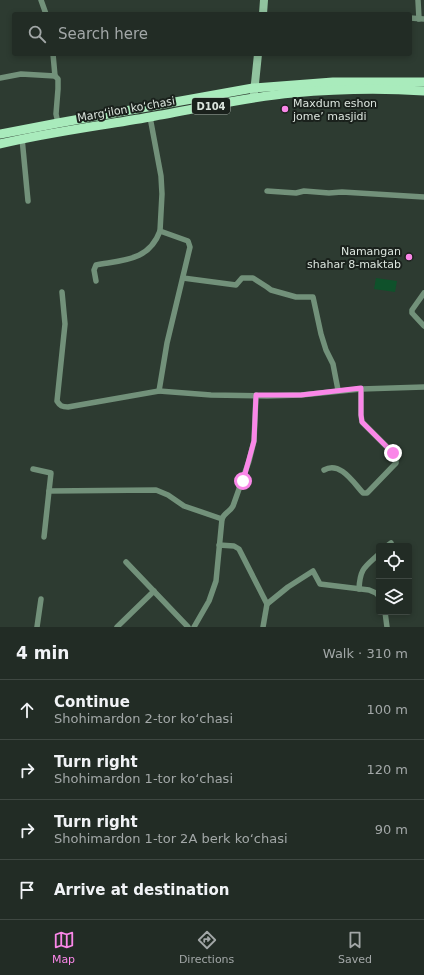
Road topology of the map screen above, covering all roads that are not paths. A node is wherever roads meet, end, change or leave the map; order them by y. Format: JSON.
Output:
{"nodes":[{"id":1,"x":41,"y":0,"type":"edge"},
{"id":2,"x":264,"y":0,"type":"edge"},
{"id":3,"x":418,"y":0,"type":"edge"},
{"id":4,"x":45,"y":12,"type":"edge"},
{"id":5,"x":263,"y":12,"type":"edge"},
{"id":6,"x":421,"y":19,"type":"edge"},
{"id":7,"x":53,"y":56,"type":"edge"},
{"id":8,"x":258,"y":56,"type":"edge"},
{"id":9,"x":55,"y":76,"type":"junction"},
{"id":10,"x":0,"y":78,"type":"edge"},
{"id":11,"x":424,"y":82,"type":"edge"},
{"id":12,"x":253,"y":88,"type":"junction"},
{"id":13,"x":424,"y":91,"type":"edge"},
{"id":14,"x":254,"y":98,"type":"junction"},
{"id":15,"x":150,"y":117,"type":"junction"},
{"id":16,"x":58,"y":123,"type":"junction"},
{"id":17,"x":0,"y":134,"type":"edge"},
{"id":18,"x":22,"y":138,"type":"junction"},
{"id":19,"x":0,"y":144,"type":"edge"},
{"id":20,"x":267,"y":192,"type":"dead end"},
{"id":21,"x":424,"y":197,"type":"edge"},
{"id":22,"x":28,"y":202,"type":"dead end"},
{"id":23,"x":160,"y":231,"type":"junction"},
{"id":24,"x":183,"y":278,"type":"junction"},
{"id":25,"x":96,"y":281,"type":"dead end"},
{"id":26,"x":62,"y":292,"type":"dead end"},
{"id":27,"x":424,"y":293,"type":"edge"},
{"id":28,"x":424,"y":326,"type":"edge"},
{"id":29,"x":424,"y":387,"type":"edge"},
{"id":30,"x":361,"y":388,"type":"junction"},
{"id":31,"x":338,"y":390,"type":"junction"},
{"id":32,"x":160,"y":391,"type":"junction"},
{"id":33,"x":256,"y":395,"type":"junction"},
{"id":34,"x":33,"y":469,"type":"dead end"},
{"id":35,"x":324,"y":470,"type":"dead end"},
{"id":36,"x":49,"y":491,"type":"junction"},
{"id":37,"x":222,"y":519,"type":"junction"},
{"id":38,"x":44,"y":537,"type":"dead end"},
{"id":39,"x":219,"y":545,"type":"junction"},
{"id":40,"x":376,"y":557,"type":"edge"},
{"id":41,"x":126,"y":562,"type":"dead end"},
{"id":42,"x":359,"y":589,"type":"junction"},
{"id":43,"x":154,"y":591,"type":"junction"},
{"id":44,"x":376,"y":594,"type":"edge"},
{"id":45,"x":41,"y":599,"type":"dead end"},
{"id":46,"x":267,"y":604,"type":"junction"},
{"id":47,"x":385,"y":615,"type":"edge"},
{"id":48,"x":37,"y":627,"type":"edge"},
{"id":49,"x":117,"y":627,"type":"edge"},
{"id":50,"x":188,"y":627,"type":"edge"},
{"id":51,"x":194,"y":627,"type":"edge"},
{"id":52,"x":263,"y":627,"type":"edge"},
{"id":53,"x":387,"y":627,"type":"edge"}],
"edges":[{"from":1,"to":4,"type":"street"},
{"from":2,"to":5,"type":"street"},
{"from":3,"to":6,"type":"street"},
{"from":7,"to":9,"type":"street"},
{"from":8,"to":12,"type":"street"},
{"from":9,"to":10,"type":"street"},
{"from":9,"to":16,"type":"street"},
{"from":11,"to":12,"type":"main road","name":"Margʻilon koʻchasi","number":"D104"},
{"from":12,"to":14,"type":"street"},
{"from":12,"to":16,"type":"main road","name":"Margʻilon koʻchasi","number":"D104"},
{"from":13,"to":14,"type":"main road","name":"Margʻilon koʻchasi","number":"D104"},
{"from":14,"to":15,"type":"main road","name":"Margʻilon koʻchasi","number":"D104"},
{"from":15,"to":18,"type":"main road","name":"Margʻilon koʻchasi","number":"D104"},
{"from":15,"to":23,"type":"street"},
{"from":16,"to":17,"type":"main road","name":"Margʻilon koʻchasi","number":"D104"},
{"from":18,"to":19,"type":"main road","name":"Margʻilon koʻchasi","number":"D104"},
{"from":18,"to":22,"type":"street"},
{"from":20,"to":21,"type":"street"},
{"from":23,"to":24,"type":"street"},
{"from":23,"to":25,"type":"street"},
{"from":24,"to":31,"type":"street"},
{"from":24,"to":32,"type":"street"},
{"from":26,"to":32,"type":"street"},
{"from":27,"to":28,"type":"street"},
{"from":29,"to":30,"type":"street"},
{"from":30,"to":31,"type":"street"},
{"from":30,"to":35,"type":"street"},
{"from":31,"to":33,"type":"street"},
{"from":32,"to":33,"type":"street"},
{"from":33,"to":37,"type":"street"},
{"from":34,"to":36,"type":"street"},
{"from":36,"to":37,"type":"street"},
{"from":36,"to":38,"type":"street"},
{"from":37,"to":39,"type":"street"},
{"from":39,"to":46,"type":"street"},
{"from":39,"to":51,"type":"street"},
{"from":40,"to":42,"type":"street"},
{"from":41,"to":43,"type":"street"},
{"from":42,"to":44,"type":"street"},
{"from":42,"to":46,"type":"street"},
{"from":43,"to":49,"type":"street"},
{"from":43,"to":50,"type":"street"},
{"from":45,"to":48,"type":"street"},
{"from":46,"to":52,"type":"street"},
{"from":47,"to":53,"type":"street"}]}
